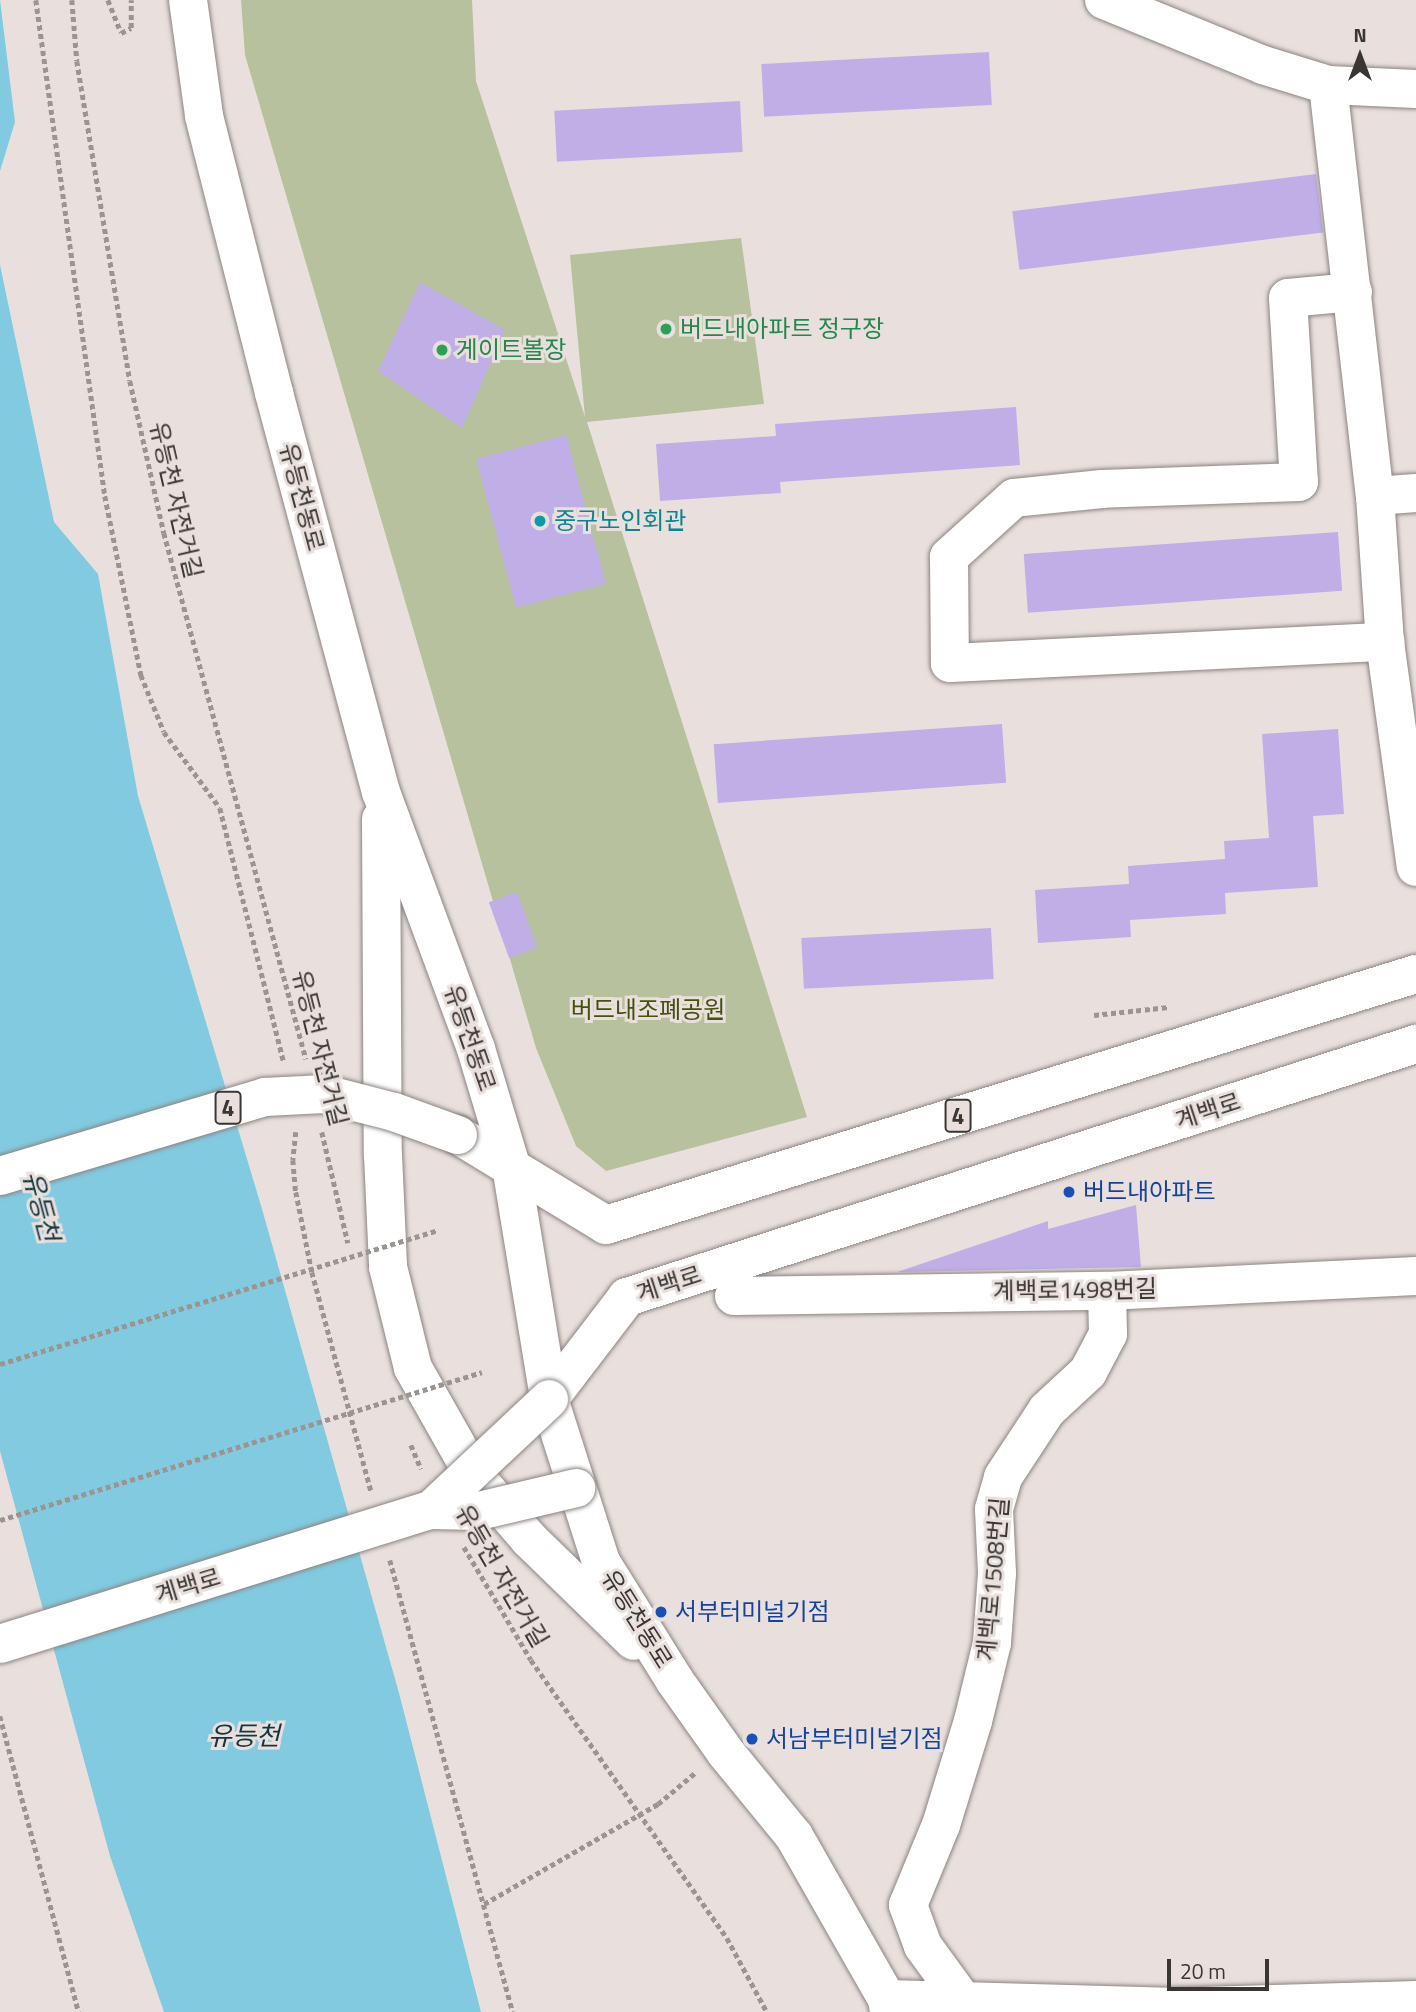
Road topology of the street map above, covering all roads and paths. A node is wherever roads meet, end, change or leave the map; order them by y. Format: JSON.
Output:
{"nodes":[{"id":1,"x":36,"y":0,"type":"edge"},
{"id":2,"x":72,"y":0,"type":"edge"},
{"id":3,"x":108,"y":0,"type":"edge"},
{"id":4,"x":131,"y":0,"type":"edge"},
{"id":5,"x":188,"y":0,"type":"edge"},
{"id":6,"x":1104,"y":0,"type":"edge"},
{"id":7,"x":1328,"y":85,"type":"junction"},
{"id":8,"x":1416,"y":89,"type":"edge"},
{"id":9,"x":1353,"y":292,"type":"junction"},
{"id":10,"x":1416,"y":493,"type":"edge"},
{"id":11,"x":1375,"y":496,"type":"junction"},
{"id":12,"x":1385,"y":642,"type":"junction"},
{"id":13,"x":381,"y":792,"type":"junction"},
{"id":14,"x":1416,"y":867,"type":"edge"},
{"id":15,"x":1416,"y":974,"type":"edge"},
{"id":16,"x":1169,"y":1007,"type":"dead end"},
{"id":17,"x":1094,"y":1015,"type":"dead end"},
{"id":18,"x":1416,"y":1044,"type":"edge"},
{"id":19,"x":307,"y":1063,"type":"dead end"},
{"id":20,"x":285,"y":1065,"type":"dead end"},
{"id":21,"x":297,"y":1127,"type":"dead end"},
{"id":22,"x":321,"y":1127,"type":"dead end"},
{"id":23,"x":511,"y":1166,"type":"junction"},
{"id":24,"x":0,"y":1176,"type":"edge"},
{"id":25,"x":438,"y":1230,"type":"dead end"},
{"id":26,"x":355,"y":1269,"type":"dead end"},
{"id":27,"x":1416,"y":1276,"type":"edge"},
{"id":28,"x":1107,"y":1291,"type":"junction"},
{"id":29,"x":734,"y":1296,"type":"dead end"},
{"id":30,"x":0,"y":1364,"type":"edge"},
{"id":31,"x":482,"y":1372,"type":"dead end"},
{"id":32,"x":389,"y":1386,"type":"dead end"},
{"id":33,"x":549,"y":1399,"type":"junction"},
{"id":34,"x":398,"y":1410,"type":"dead end"},
{"id":35,"x":408,"y":1434,"type":"dead end"},
{"id":36,"x":422,"y":1471,"type":"dead end"},
{"id":37,"x":576,"y":1488,"type":"junction"},
{"id":38,"x":374,"y":1500,"type":"dead end"},
{"id":39,"x":431,"y":1510,"type":"junction"},
{"id":40,"x":0,"y":1520,"type":"edge"},
{"id":41,"x":461,"y":1542,"type":"dead end"},
{"id":42,"x":388,"y":1554,"type":"dead end"},
{"id":43,"x":0,"y":1644,"type":"edge"},
{"id":44,"x":675,"y":1681,"type":"junction"},
{"id":45,"x":0,"y":1716,"type":"edge"},
{"id":46,"x":698,"y":1770,"type":"dead end"},
{"id":47,"x":639,"y":1814,"type":"junction"},
{"id":48,"x":484,"y":1904,"type":"junction"},
{"id":49,"x":1416,"y":2000,"type":"edge"},
{"id":50,"x":888,"y":2005,"type":"edge"},
{"id":51,"x":967,"y":2006,"type":"edge"},
{"id":52,"x":79,"y":2012,"type":"edge"},
{"id":53,"x":513,"y":2012,"type":"edge"},
{"id":54,"x":767,"y":2012,"type":"edge"}],
"edges":[{"from":1,"to":20,"type":"path"},
{"from":2,"to":19,"type":"path","name":"유등천 자전거길"},
{"from":3,"to":4,"type":"path"},
{"from":5,"to":13,"type":"main road","name":"유등천동로"},
{"from":6,"to":7,"type":"main road"},
{"from":7,"to":8,"type":"main road"},
{"from":7,"to":9,"type":"main road"},
{"from":9,"to":11,"type":"main road"},
{"from":9,"to":12,"type":"main road"},
{"from":10,"to":11,"type":"main road"},
{"from":11,"to":12,"type":"main road"},
{"from":12,"to":14,"type":"main road"},
{"from":13,"to":23,"type":"main road","name":"유등천동로"},
{"from":13,"to":44,"type":"main road"},
{"from":15,"to":23,"type":"main road","number":"4"},
{"from":16,"to":17,"type":"path"},
{"from":18,"to":33,"type":"main road","name":"계백로"},
{"from":21,"to":38,"type":"path"},
{"from":22,"to":26,"type":"path","name":"유등천 자전거길"},
{"from":23,"to":24,"type":"main road","number":"4","bridge":true},
{"from":23,"to":33,"type":"main road","name":"유등천동로"},
{"from":25,"to":30,"type":"path","bridge":true},
{"from":27,"to":28,"type":"main road","name":"계백로1498번길"},
{"from":28,"to":29,"type":"main road","name":"계백로1498번길"},
{"from":28,"to":51,"type":"main road","name":"계백로1508번길"},
{"from":31,"to":40,"type":"path","bridge":true},
{"from":32,"to":34,"type":"path"},
{"from":33,"to":37,"type":"main road","name":"유등천동로"},
{"from":33,"to":39,"type":"main road","name":"계백로","bridge":true},
{"from":35,"to":36,"type":"path"},
{"from":37,"to":39,"type":"main road","bridge":true},
{"from":37,"to":44,"type":"main road","name":"유등천동로"},
{"from":39,"to":43,"type":"main road","name":"계백로","bridge":true},
{"from":41,"to":47,"type":"path","name":"유등천 자전거길"},
{"from":42,"to":48,"type":"path"},
{"from":44,"to":50,"type":"main road","name":"유등천동로"},
{"from":45,"to":52,"type":"path"},
{"from":46,"to":47,"type":"path"},
{"from":47,"to":48,"type":"path"},
{"from":47,"to":54,"type":"path","name":"유등천 자전거길"},
{"from":48,"to":53,"type":"path"},
{"from":49,"to":51,"type":"main road"},
{"from":50,"to":51,"type":"main road"}]}
